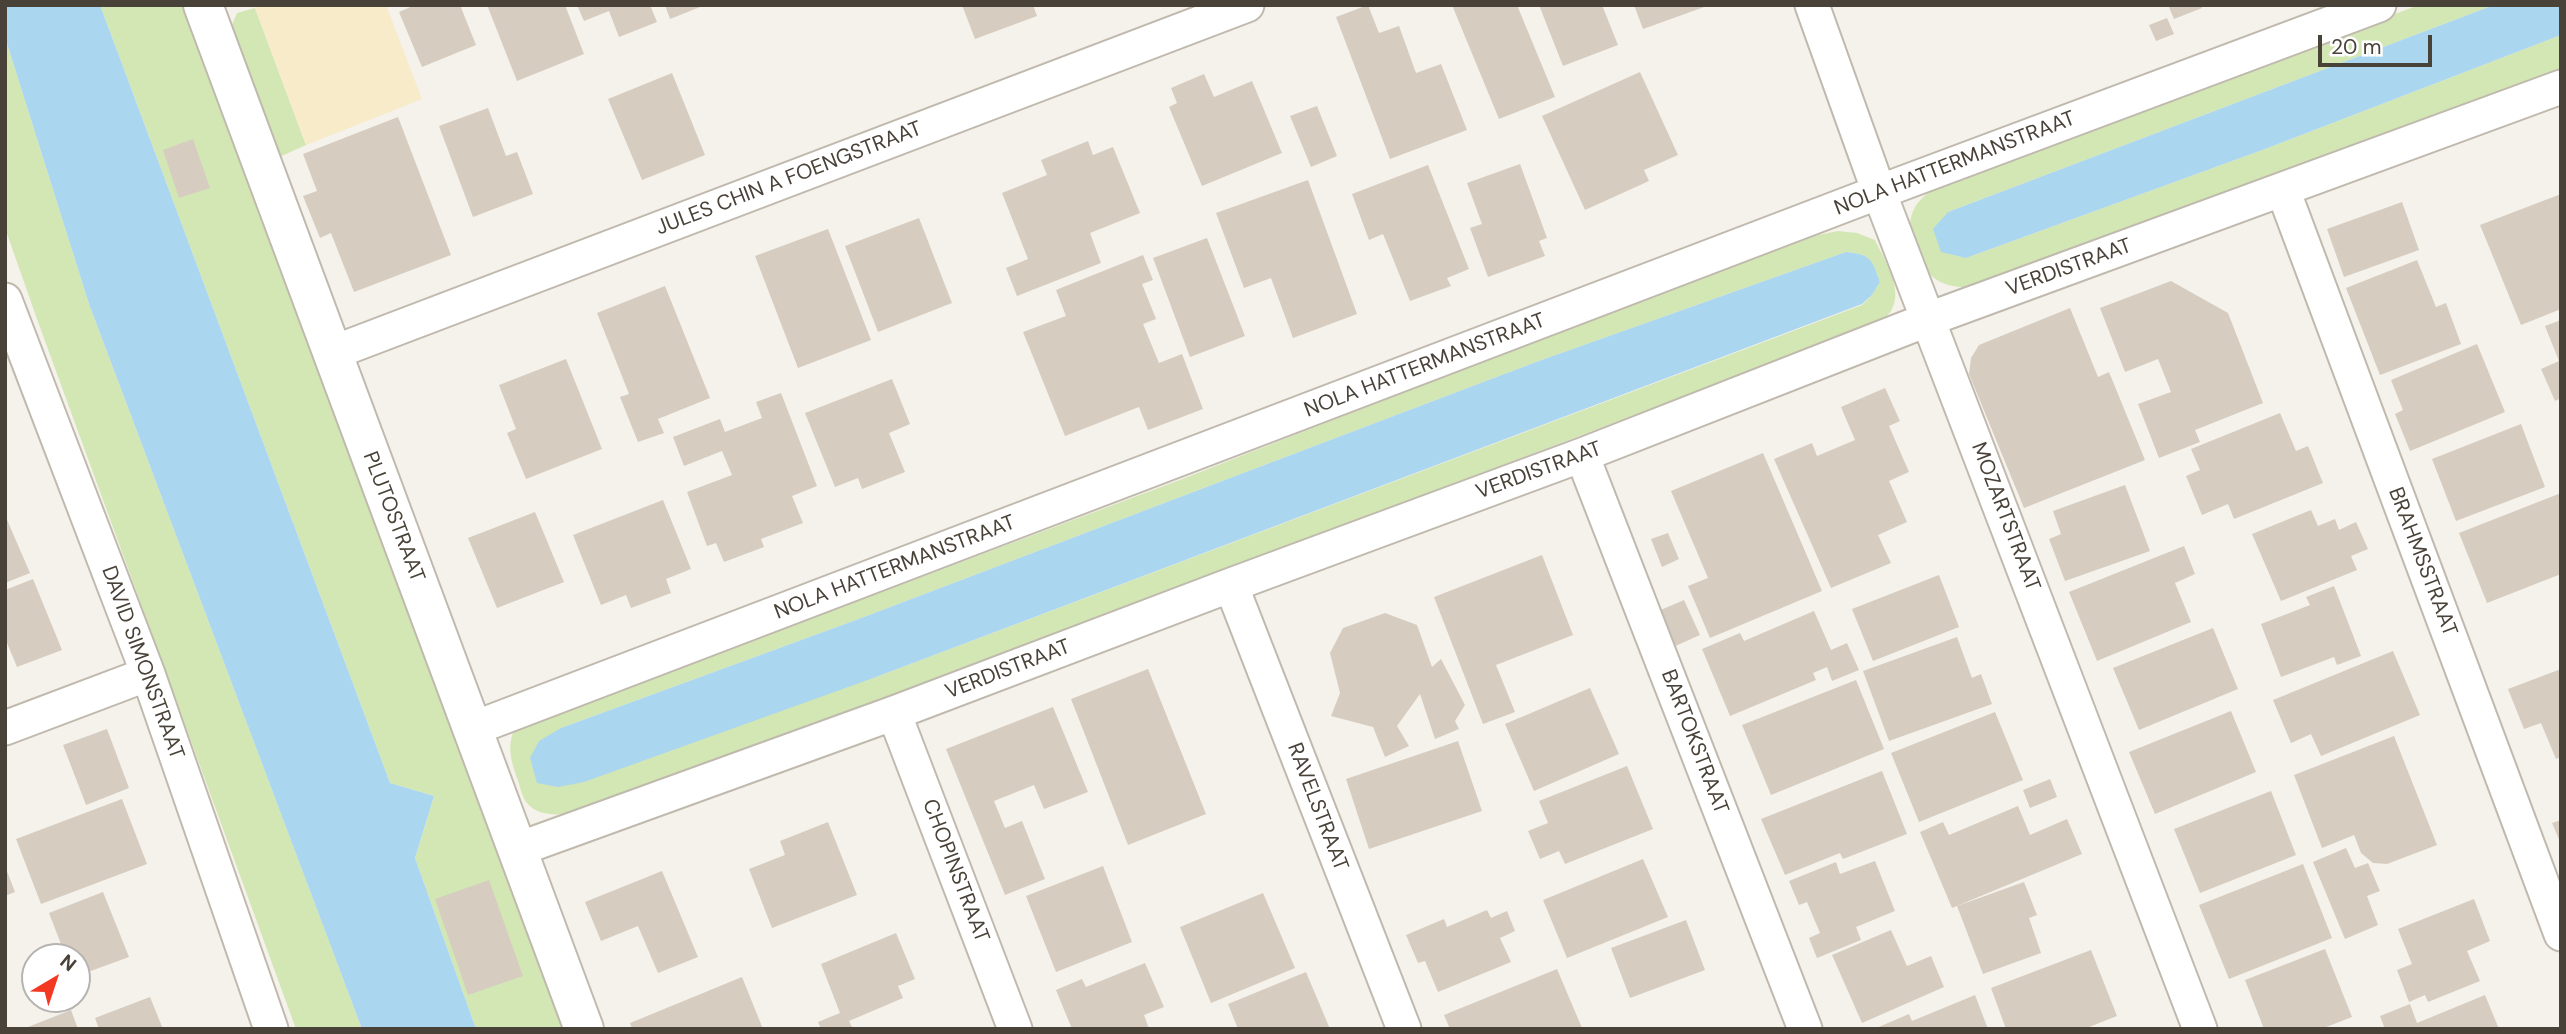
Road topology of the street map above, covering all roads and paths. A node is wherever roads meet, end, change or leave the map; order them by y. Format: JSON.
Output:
{"nodes":[{"id":1,"x":204,"y":5,"type":"edge"},
{"id":2,"x":1247,"y":5,"type":"edge"},
{"id":3,"x":1812,"y":5,"type":"edge"},
{"id":4,"x":2379,"y":5,"type":"edge"},
{"id":5,"x":2561,"y":87,"type":"edge"},
{"id":6,"x":2283,"y":190,"type":"junction"},
{"id":7,"x":1879,"y":192,"type":"junction"},
{"id":8,"x":5,"y":301,"type":"edge"},
{"id":9,"x":1929,"y":319,"type":"junction"},
{"id":10,"x":332,"y":353,"type":"junction"},
{"id":11,"x":1582,"y":455,"type":"junction"},
{"id":12,"x":1231,"y":585,"type":"junction"},
{"id":13,"x":148,"y":674,"type":"junction"},
{"id":14,"x":894,"y":713,"type":"junction"},
{"id":15,"x":5,"y":728,"type":"edge"},
{"id":16,"x":472,"y":729,"type":"junction"},
{"id":17,"x":516,"y":850,"type":"junction"},
{"id":18,"x":2561,"y":934,"type":"edge"},
{"id":19,"x":271,"y":1029,"type":"edge"},
{"id":20,"x":584,"y":1029,"type":"edge"},
{"id":21,"x":1016,"y":1029,"type":"edge"},
{"id":22,"x":1404,"y":1029,"type":"edge"},
{"id":23,"x":1805,"y":1029,"type":"edge"},
{"id":24,"x":2200,"y":1029,"type":"edge"}],
"edges":[{"from":1,"to":10,"type":"street","name":"PLUTOSTRAAT"},
{"from":2,"to":10,"type":"street","name":"JULES CHIN A FOENGSTRAAT"},
{"from":3,"to":7,"type":"street","name":"MOZARTSTRAAT"},
{"from":4,"to":7,"type":"street","name":"NOLA HATTERMANSTRAAT"},
{"from":5,"to":6,"type":"street","name":"VERDISTRAAT"},
{"from":6,"to":9,"type":"street","name":"VERDISTRAAT"},
{"from":6,"to":18,"type":"street","name":"BRAHMSSTRAAT"},
{"from":7,"to":9,"type":"street","name":"MOZARTSTRAAT"},
{"from":7,"to":16,"type":"street","name":"NOLA HATTERMANSTRAAT"},
{"from":8,"to":13,"type":"street","name":"DAVID SIMONSTRAAT"},
{"from":9,"to":11,"type":"street","name":"VERDISTRAAT"},
{"from":9,"to":24,"type":"street","name":"MOZARTSTRAAT"},
{"from":10,"to":16,"type":"street","name":"PLUTOSTRAAT"},
{"from":11,"to":12,"type":"street","name":"VERDISTRAAT"},
{"from":11,"to":23,"type":"street","name":"BARTOKSTRAAT"},
{"from":12,"to":14,"type":"street","name":"VERDISTRAAT"},
{"from":12,"to":22,"type":"street","name":"RAVELSTRAAT"},
{"from":13,"to":15,"type":"street"},
{"from":13,"to":19,"type":"street","name":"DAVID SIMONSTRAAT"},
{"from":14,"to":17,"type":"street","name":"VERDISTRAAT"},
{"from":14,"to":21,"type":"street","name":"CHOPINSTRAAT"},
{"from":16,"to":17,"type":"street","name":"PLUTOSTRAAT"},
{"from":17,"to":20,"type":"street","name":"PLUTOSTRAAT"}]}
